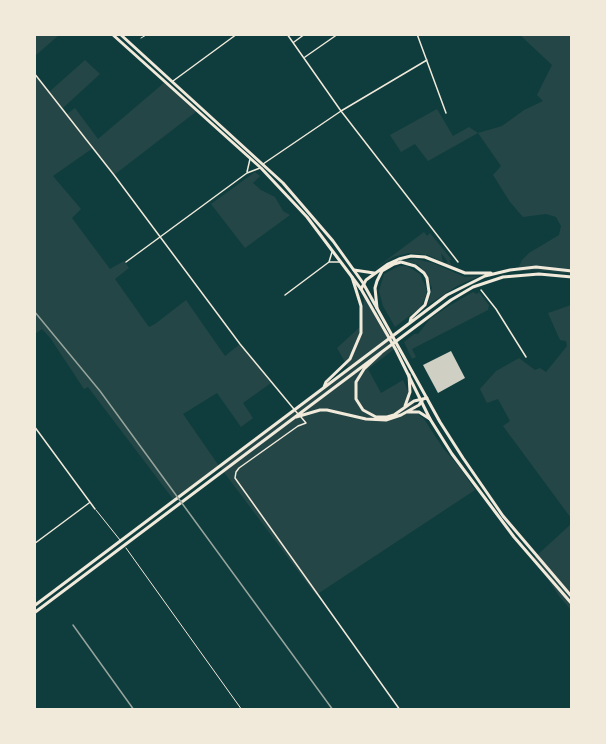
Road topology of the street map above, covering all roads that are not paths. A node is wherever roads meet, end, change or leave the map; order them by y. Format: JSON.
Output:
{"nodes":[{"id":1,"x":112,"y":34,"type":"edge"},
{"id":2,"x":120,"y":34,"type":"edge"},
{"id":3,"x":147,"y":34,"type":"edge"},
{"id":4,"x":237,"y":34,"type":"edge"},
{"id":5,"x":287,"y":34,"type":"edge"},
{"id":6,"x":306,"y":34,"type":"edge"},
{"id":7,"x":338,"y":34,"type":"edge"},
{"id":8,"x":417,"y":34,"type":"edge"},
{"id":9,"x":141,"y":38,"type":"dead end"},
{"id":10,"x":293,"y":43,"type":"junction"},
{"id":11,"x":304,"y":58,"type":"junction"},
{"id":12,"x":427,"y":60,"type":"junction"},
{"id":13,"x":34,"y":73,"type":"edge"},
{"id":14,"x":172,"y":82,"type":"junction"},
{"id":15,"x":341,"y":111,"type":"junction"},
{"id":16,"x":446,"y":112,"type":"dead end"},
{"id":17,"x":250,"y":159,"type":"junction"},
{"id":18,"x":262,"y":166,"type":"junction"},
{"id":19,"x":246,"y":172,"type":"junction"},
{"id":20,"x":160,"y":238,"type":"junction"},
{"id":21,"x":332,"y":248,"type":"junction"},
{"id":22,"x":126,"y":262,"type":"dead end"},
{"id":23,"x":329,"y":262,"type":"junction"},
{"id":24,"x":341,"y":262,"type":"junction"},
{"id":25,"x":458,"y":262,"type":"dead end"},
{"id":26,"x":354,"y":270,"type":"junction"},
{"id":27,"x":572,"y":271,"type":"edge"},
{"id":28,"x":376,"y":273,"type":"junction"},
{"id":29,"x":496,"y":273,"type":"junction"},
{"id":30,"x":352,"y":277,"type":"junction"},
{"id":31,"x":572,"y":277,"type":"edge"},
{"id":32,"x":363,"y":283,"type":"junction"},
{"id":33,"x":361,"y":289,"type":"junction"},
{"id":34,"x":481,"y":290,"type":"dead end"},
{"id":35,"x":285,"y":295,"type":"dead end"},
{"id":36,"x":377,"y":308,"type":"junction"},
{"id":37,"x":410,"y":323,"type":"junction"},
{"id":38,"x":382,"y":351,"type":"junction"},
{"id":39,"x":526,"y":357,"type":"dead end"},
{"id":40,"x":409,"y":375,"type":"junction"},
{"id":41,"x":324,"y":388,"type":"junction"},
{"id":42,"x":427,"y":398,"type":"junction"},
{"id":43,"x":422,"y":401,"type":"junction"},
{"id":44,"x":404,"y":408,"type":"junction"},
{"id":45,"x":406,"y":412,"type":"junction"},
{"id":46,"x":294,"y":417,"type":"junction"},
{"id":47,"x":376,"y":419,"type":"junction"},
{"id":48,"x":430,"y":419,"type":"junction"},
{"id":49,"x":34,"y":426,"type":"edge"},
{"id":50,"x":90,"y":502,"type":"junction"},
{"id":51,"x":95,"y":509,"type":"joint"},
{"id":52,"x":34,"y":544,"type":"edge"},
{"id":53,"x":572,"y":597,"type":"edge"},
{"id":54,"x":572,"y":604,"type":"edge"},
{"id":55,"x":34,"y":606,"type":"edge"},
{"id":56,"x":34,"y":613,"type":"edge"},
{"id":57,"x":242,"y":710,"type":"edge"},
{"id":58,"x":400,"y":710,"type":"edge"}],
"edges":[{"from":1,"to":17,"type":"main road"},
{"from":2,"to":14,"type":"main road"},
{"from":3,"to":9,"type":"lane"},
{"from":4,"to":14,"type":"street"},
{"from":5,"to":10,"type":"street"},
{"from":6,"to":10,"type":"street"},
{"from":7,"to":11,"type":"street"},
{"from":8,"to":12,"type":"street"},
{"from":10,"to":11,"type":"street"},
{"from":11,"to":15,"type":"street"},
{"from":12,"to":15,"type":"street"},
{"from":12,"to":16,"type":"street"},
{"from":13,"to":20,"type":"street"},
{"from":14,"to":18,"type":"main road"},
{"from":15,"to":18,"type":"street"},
{"from":15,"to":25,"type":"street"},
{"from":17,"to":18,"type":"main road"},
{"from":17,"to":19,"type":"street"},
{"from":18,"to":19,"type":"street"},
{"from":18,"to":21,"type":"main road"},
{"from":18,"to":26,"type":"main road"},
{"from":19,"to":20,"type":"street"},
{"from":20,"to":22,"type":"street"},
{"from":20,"to":58,"type":"street"},
{"from":21,"to":23,"type":"street"},
{"from":21,"to":24,"type":"main road"},
{"from":23,"to":24,"type":"street"},
{"from":23,"to":35,"type":"street"},
{"from":24,"to":30,"type":"main road"},
{"from":26,"to":28,"type":"main road"},
{"from":26,"to":32,"type":"main road"},
{"from":27,"to":29,"type":"main road"},
{"from":28,"to":29,"type":"main road"},
{"from":28,"to":32,"type":"main road"},
{"from":29,"to":37,"type":"main road"},
{"from":30,"to":33,"type":"main road"},
{"from":30,"to":41,"type":"main road"},
{"from":31,"to":38,"type":"main road"},
{"from":32,"to":33,"type":"main road"},
{"from":32,"to":36,"type":"main road"},
{"from":33,"to":40,"type":"main road"},
{"from":34,"to":39,"type":"street"},
{"from":36,"to":37,"type":"main road"},
{"from":36,"to":42,"type":"main road"},
{"from":37,"to":41,"type":"main road"},
{"from":38,"to":46,"type":"main road"},
{"from":38,"to":47,"type":"main road"},
{"from":40,"to":43,"type":"main road"},
{"from":40,"to":44,"type":"main road"},
{"from":41,"to":55,"type":"main road"},
{"from":42,"to":43,"type":"main road"},
{"from":42,"to":53,"type":"main road"},
{"from":43,"to":44,"type":"main road"},
{"from":43,"to":45,"type":"main road"},
{"from":43,"to":48,"type":"main road"},
{"from":44,"to":47,"type":"main road"},
{"from":45,"to":47,"type":"main road"},
{"from":45,"to":48,"type":"main road"},
{"from":46,"to":47,"type":"main road"},
{"from":46,"to":56,"type":"main road"},
{"from":48,"to":54,"type":"main road"},
{"from":49,"to":50,"type":"street"},
{"from":50,"to":51,"type":"street"},
{"from":50,"to":52,"type":"street"},
{"from":51,"to":57,"type":"lane"}]}
